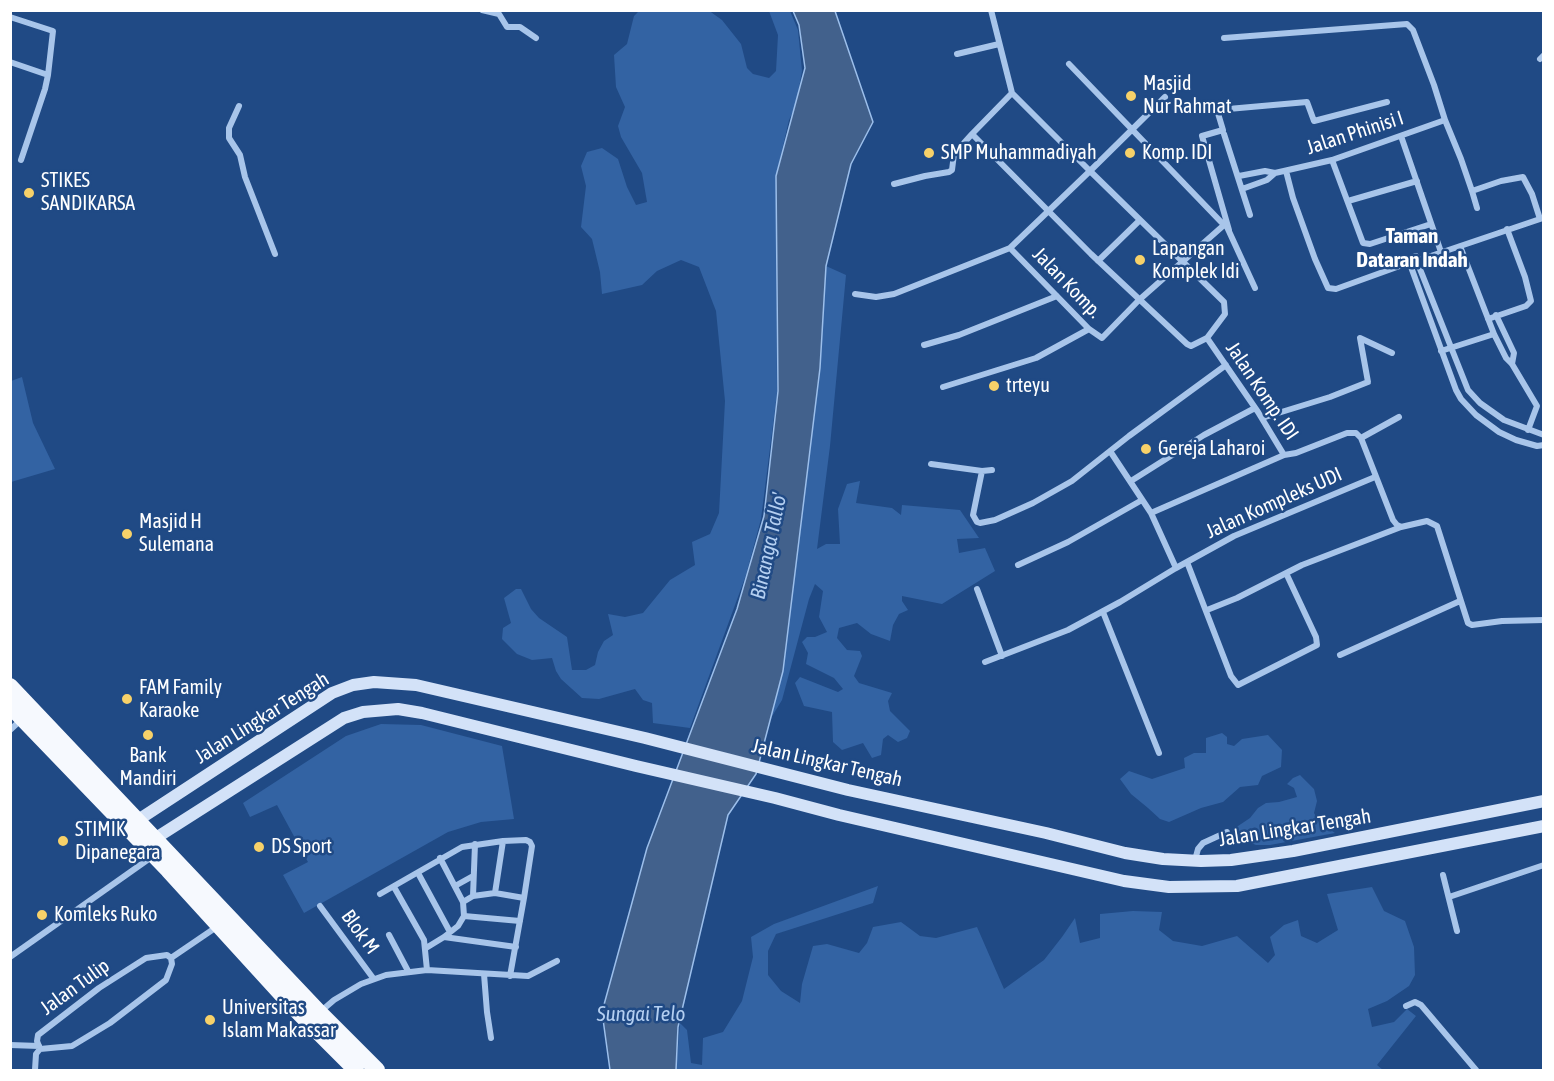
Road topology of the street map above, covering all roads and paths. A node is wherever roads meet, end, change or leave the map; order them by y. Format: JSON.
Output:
{"nodes":[{"id":1,"x":482,"y":10,"type":"edge"},
{"id":2,"x":991,"y":10,"type":"edge"},
{"id":3,"x":10,"y":17,"type":"edge"},
{"id":4,"x":536,"y":38,"type":"dead end"},
{"id":5,"x":1224,"y":38,"type":"dead end"},
{"id":6,"x":999,"y":44,"type":"junction"},
{"id":7,"x":957,"y":54,"type":"dead end"},
{"id":8,"x":10,"y":62,"type":"edge"},
{"id":9,"x":1069,"y":64,"type":"dead end"},
{"id":10,"x":48,"y":75,"type":"junction"},
{"id":11,"x":1012,"y":93,"type":"junction"},
{"id":12,"x":1165,"y":97,"type":"dead end"},
{"id":13,"x":1387,"y":102,"type":"dead end"},
{"id":14,"x":239,"y":106,"type":"dead end"},
{"id":15,"x":1445,"y":120,"type":"junction"},
{"id":16,"x":1132,"y":129,"type":"junction"},
{"id":17,"x":972,"y":134,"type":"junction"},
{"id":18,"x":1224,"y":134,"type":"dead end"},
{"id":19,"x":1401,"y":135,"type":"junction"},
{"id":20,"x":21,"y":160,"type":"dead end"},
{"id":21,"x":1332,"y":160,"type":"junction"},
{"id":22,"x":1090,"y":171,"type":"junction"},
{"id":23,"x":1286,"y":171,"type":"junction"},
{"id":24,"x":1275,"y":173,"type":"junction"},
{"id":25,"x":1239,"y":176,"type":"junction"},
{"id":26,"x":1417,"y":181,"type":"junction"},
{"id":27,"x":894,"y":184,"type":"dead end"},
{"id":28,"x":1242,"y":189,"type":"junction"},
{"id":29,"x":1472,"y":192,"type":"junction"},
{"id":30,"x":1348,"y":201,"type":"junction"},
{"id":31,"x":1477,"y":208,"type":"dead end"},
{"id":32,"x":1047,"y":211,"type":"junction"},
{"id":33,"x":1250,"y":215,"type":"dead end"},
{"id":34,"x":1542,"y":218,"type":"edge"},
{"id":35,"x":1140,"y":220,"type":"junction"},
{"id":36,"x":1431,"y":224,"type":"junction"},
{"id":37,"x":1227,"y":227,"type":"junction"},
{"id":38,"x":1507,"y":230,"type":"junction"},
{"id":39,"x":1460,"y":246,"type":"junction"},
{"id":40,"x":1010,"y":248,"type":"junction"},
{"id":41,"x":1441,"y":252,"type":"junction"},
{"id":42,"x":275,"y":254,"type":"dead end"},
{"id":43,"x":1098,"y":261,"type":"junction"},
{"id":44,"x":1183,"y":261,"type":"junction"},
{"id":45,"x":1414,"y":263,"type":"junction"},
{"id":46,"x":1255,"y":288,"type":"dead end"},
{"id":47,"x":855,"y":294,"type":"dead end"},
{"id":48,"x":1057,"y":296,"type":"junction"},
{"id":49,"x":1139,"y":300,"type":"junction"},
{"id":50,"x":1496,"y":315,"type":"junction"},
{"id":51,"x":1488,"y":319,"type":"junction"},
{"id":52,"x":1089,"y":329,"type":"junction"},
{"id":53,"x":1494,"y":334,"type":"junction"},
{"id":54,"x":1207,"y":338,"type":"junction"},
{"id":55,"x":924,"y":345,"type":"dead end"},
{"id":56,"x":1451,"y":348,"type":"junction"},
{"id":57,"x":1441,"y":351,"type":"junction"},
{"id":58,"x":1392,"y":353,"type":"dead end"},
{"id":59,"x":1512,"y":364,"type":"junction"},
{"id":60,"x":1226,"y":365,"type":"junction"},
{"id":61,"x":943,"y":387,"type":"dead end"},
{"id":62,"x":1468,"y":390,"type":"junction"},
{"id":63,"x":1458,"y":394,"type":"junction"},
{"id":64,"x":1255,"y":408,"type":"junction"},
{"id":65,"x":1399,"y":417,"type":"dead end"},
{"id":66,"x":1262,"y":418,"type":"junction"},
{"id":67,"x":1528,"y":430,"type":"junction"},
{"id":68,"x":1544,"y":435,"type":"edge"},
{"id":69,"x":1361,"y":438,"type":"junction"},
{"id":70,"x":1540,"y":445,"type":"edge"},
{"id":71,"x":1110,"y":451,"type":"junction"},
{"id":72,"x":1284,"y":455,"type":"junction"},
{"id":73,"x":931,"y":464,"type":"dead end"},
{"id":74,"x":992,"y":470,"type":"dead end"},
{"id":75,"x":982,"y":471,"type":"junction"},
{"id":76,"x":1375,"y":477,"type":"junction"},
{"id":77,"x":1131,"y":481,"type":"junction"},
{"id":78,"x":1142,"y":500,"type":"junction"},
{"id":79,"x":1151,"y":513,"type":"junction"},
{"id":80,"x":1401,"y":527,"type":"junction"},
{"id":81,"x":1187,"y":562,"type":"junction"},
{"id":82,"x":1018,"y":565,"type":"dead end"},
{"id":83,"x":1176,"y":568,"type":"junction"},
{"id":84,"x":1286,"y":573,"type":"junction"},
{"id":85,"x":977,"y":589,"type":"dead end"},
{"id":86,"x":1460,"y":601,"type":"junction"},
{"id":87,"x":1207,"y":610,"type":"junction"},
{"id":88,"x":1103,"y":612,"type":"junction"},
{"id":89,"x":1544,"y":620,"type":"edge"},
{"id":90,"x":1340,"y":655,"type":"dead end"},
{"id":91,"x":1002,"y":656,"type":"junction"},
{"id":92,"x":985,"y":662,"type":"dead end"},
{"id":93,"x":10,"y":686,"type":"edge"},
{"id":94,"x":10,"y":706,"type":"edge"},
{"id":95,"x":17,"y":724,"type":"edge"},
{"id":96,"x":1159,"y":753,"type":"dead end"},
{"id":97,"x":1544,"y":801,"type":"edge"},
{"id":98,"x":132,"y":824,"type":"junction"},
{"id":99,"x":1544,"y":826,"type":"edge"},
{"id":100,"x":1227,"y":832,"type":"dead end"},
{"id":101,"x":503,"y":841,"type":"junction"},
{"id":102,"x":475,"y":844,"type":"junction"},
{"id":103,"x":151,"y":846,"type":"junction"},
{"id":104,"x":440,"y":858,"type":"junction"},
{"id":105,"x":1195,"y":861,"type":"junction"},
{"id":106,"x":1544,"y":865,"type":"edge"},
{"id":107,"x":418,"y":873,"type":"junction"},
{"id":108,"x":1443,"y":875,"type":"dead end"},
{"id":109,"x":473,"y":876,"type":"junction"},
{"id":110,"x":394,"y":886,"type":"junction"},
{"id":111,"x":455,"y":886,"type":"junction"},
{"id":112,"x":495,"y":893,"type":"junction"},
{"id":113,"x":380,"y":894,"type":"dead end"},
{"id":114,"x":473,"y":896,"type":"junction"},
{"id":115,"x":1449,"y":897,"type":"junction"},
{"id":116,"x":524,"y":898,"type":"junction"},
{"id":117,"x":463,"y":903,"type":"junction"},
{"id":118,"x":320,"y":906,"type":"dead end"},
{"id":119,"x":464,"y":916,"type":"junction"},
{"id":120,"x":520,"y":921,"type":"junction"},
{"id":121,"x":218,"y":926,"type":"junction"},
{"id":122,"x":1457,"y":931,"type":"dead end"},
{"id":123,"x":450,"y":932,"type":"junction"},
{"id":124,"x":389,"y":935,"type":"dead end"},
{"id":125,"x":444,"y":938,"type":"junction"},
{"id":126,"x":516,"y":947,"type":"junction"},
{"id":127,"x":426,"y":948,"type":"junction"},
{"id":128,"x":10,"y":957,"type":"edge"},
{"id":129,"x":171,"y":958,"type":"junction"},
{"id":130,"x":556,"y":961,"type":"dead end"},
{"id":131,"x":428,"y":970,"type":"junction"},
{"id":132,"x":408,"y":971,"type":"junction"},
{"id":133,"x":484,"y":974,"type":"junction"},
{"id":134,"x":510,"y":976,"type":"junction"},
{"id":135,"x":373,"y":978,"type":"junction"},
{"id":136,"x":1406,"y":1006,"type":"dead end"},
{"id":137,"x":320,"y":1012,"type":"junction"},
{"id":138,"x":491,"y":1038,"type":"dead end"},
{"id":139,"x":10,"y":1045,"type":"edge"},
{"id":140,"x":40,"y":1048,"type":"junction"},
{"id":141,"x":35,"y":1071,"type":"edge"},
{"id":142,"x":356,"y":1071,"type":"edge"},
{"id":143,"x":377,"y":1071,"type":"edge"},
{"id":144,"x":1476,"y":1071,"type":"edge"}],
"edges":[{"from":1,"to":4,"type":"street"},
{"from":2,"to":6,"type":"street"},
{"from":3,"to":10,"type":"street"},
{"from":5,"to":15,"type":"street"},
{"from":6,"to":7,"type":"street"},
{"from":6,"to":11,"type":"street"},
{"from":8,"to":10,"type":"street"},
{"from":9,"to":16,"type":"street"},
{"from":10,"to":20,"type":"street"},
{"from":11,"to":17,"type":"street"},
{"from":11,"to":22,"type":"street"},
{"from":12,"to":16,"type":"street","name":"Jalan Komp."},
{"from":13,"to":37,"type":"street"},
{"from":14,"to":42,"type":"street"},
{"from":15,"to":19,"type":"street","name":"Jalan Phinisi I"},
{"from":15,"to":29,"type":"street"},
{"from":16,"to":22,"type":"street","name":"Jalan Komp."},
{"from":16,"to":37,"type":"street"},
{"from":17,"to":27,"type":"street"},
{"from":17,"to":32,"type":"street","name":"Jalan Komp."},
{"from":18,"to":25,"type":"street"},
{"from":19,"to":21,"type":"street","name":"Jalan Phinisi I"},
{"from":19,"to":26,"type":"street"},
{"from":21,"to":23,"type":"street","name":"Jalan Phinisi I"},
{"from":21,"to":30,"type":"street"},
{"from":22,"to":32,"type":"street","name":"Jalan Komp."},
{"from":22,"to":35,"type":"street"},
{"from":23,"to":24,"type":"street","name":"Jalan Phinisi I"},
{"from":23,"to":45,"type":"street"},
{"from":24,"to":25,"type":"street","name":"Jalan Phinisi I"},
{"from":24,"to":28,"type":"street","name":"Jalan Phinisi I"},
{"from":25,"to":28,"type":"street"},
{"from":26,"to":30,"type":"street"},
{"from":26,"to":36,"type":"street"},
{"from":28,"to":33,"type":"street"},
{"from":29,"to":31,"type":"street"},
{"from":29,"to":34,"type":"street"},
{"from":30,"to":36,"type":"street"},
{"from":32,"to":40,"type":"street","name":"Jalan Komp."},
{"from":32,"to":43,"type":"street","name":"Jalan Komp."},
{"from":34,"to":38,"type":"street"},
{"from":35,"to":43,"type":"street"},
{"from":35,"to":44,"type":"street"},
{"from":36,"to":41,"type":"street"},
{"from":37,"to":44,"type":"street","name":"Jalan Komp."},
{"from":37,"to":46,"type":"street"},
{"from":38,"to":39,"type":"street"},
{"from":38,"to":50,"type":"street"},
{"from":39,"to":41,"type":"street"},
{"from":39,"to":51,"type":"street"},
{"from":40,"to":47,"type":"street"},
{"from":40,"to":48,"type":"street","name":"Jalan Komp."},
{"from":41,"to":45,"type":"street"},
{"from":43,"to":49,"type":"street","name":"Jalan Komp."},
{"from":44,"to":49,"type":"street","name":"Jalan Komp."},
{"from":44,"to":54,"type":"street","name":"Jalan Komp. IDI"},
{"from":45,"to":56,"type":"street"},
{"from":45,"to":57,"type":"street"},
{"from":48,"to":52,"type":"street","name":"Jalan Komp."},
{"from":48,"to":55,"type":"street"},
{"from":49,"to":52,"type":"street","name":"Jalan Komp."},
{"from":49,"to":54,"type":"street"},
{"from":50,"to":51,"type":"street"},
{"from":50,"to":59,"type":"street"},
{"from":51,"to":53,"type":"street"},
{"from":52,"to":61,"type":"street"},
{"from":53,"to":56,"type":"street"},
{"from":53,"to":59,"type":"street"},
{"from":54,"to":60,"type":"street","name":"Jalan Komp. IDI"},
{"from":56,"to":57,"type":"street"},
{"from":56,"to":62,"type":"street"},
{"from":57,"to":63,"type":"street"},
{"from":58,"to":66,"type":"street"},
{"from":59,"to":67,"type":"street"},
{"from":60,"to":64,"type":"street","name":"Jalan Komp. IDI"},
{"from":60,"to":71,"type":"street"},
{"from":62,"to":63,"type":"street"},
{"from":62,"to":67,"type":"street"},
{"from":63,"to":70,"type":"street"},
{"from":64,"to":66,"type":"street","name":"Jalan Komp. IDI"},
{"from":64,"to":77,"type":"street"},
{"from":65,"to":69,"type":"street"},
{"from":66,"to":72,"type":"street","name":"Jalan Komp. IDI"},
{"from":67,"to":68,"type":"street"},
{"from":69,"to":72,"type":"street","name":"Jalan Komp. IDI"},
{"from":69,"to":76,"type":"street"},
{"from":71,"to":75,"type":"street"},
{"from":71,"to":77,"type":"street"},
{"from":72,"to":79,"type":"street"},
{"from":73,"to":75,"type":"street"},
{"from":74,"to":75,"type":"street"},
{"from":76,"to":80,"type":"street"},
{"from":76,"to":81,"type":"street","name":"Jalan Kompleks UDI"},
{"from":77,"to":78,"type":"street"},
{"from":78,"to":79,"type":"street"},
{"from":78,"to":82,"type":"street"},
{"from":79,"to":83,"type":"street"},
{"from":80,"to":84,"type":"street"},
{"from":80,"to":86,"type":"street"},
{"from":81,"to":83,"type":"street","name":"Jalan Kompleks UDI"},
{"from":81,"to":87,"type":"street"},
{"from":83,"to":88,"type":"street","name":"Jalan Kompleks UDI"},
{"from":84,"to":87,"type":"street"},
{"from":84,"to":87,"type":"street"},
{"from":85,"to":91,"type":"street"},
{"from":86,"to":89,"type":"street"},
{"from":86,"to":90,"type":"street"},
{"from":88,"to":91,"type":"street","name":"Jalan Kompleks UDI"},
{"from":88,"to":96,"type":"street"},
{"from":91,"to":92,"type":"street","name":"Jalan Kompleks UDI"},
{"from":93,"to":98,"type":"highway"},
{"from":94,"to":95,"type":"highway"},
{"from":95,"to":98,"type":"highway"},
{"from":97,"to":105,"type":"main road","name":"Jalan Lingkar Tengah"},
{"from":98,"to":103,"type":"highway"},
{"from":98,"to":105,"type":"main road","name":"Jalan Lingkar Tengah"},
{"from":99,"to":103,"type":"main road"},
{"from":100,"to":105,"type":"street"},
{"from":101,"to":102,"type":"street"},
{"from":101,"to":112,"type":"street"},
{"from":101,"to":116,"type":"street"},
{"from":102,"to":104,"type":"street"},
{"from":102,"to":109,"type":"street"},
{"from":103,"to":121,"type":"highway"},
{"from":103,"to":128,"type":"street"},
{"from":103,"to":137,"type":"highway"},
{"from":104,"to":107,"type":"street"},
{"from":104,"to":111,"type":"street"},
{"from":106,"to":115,"type":"street"},
{"from":107,"to":110,"type":"street"},
{"from":107,"to":123,"type":"street"},
{"from":108,"to":115,"type":"street"},
{"from":109,"to":111,"type":"street"},
{"from":109,"to":114,"type":"street"},
{"from":110,"to":113,"type":"street"},
{"from":110,"to":127,"type":"street"},
{"from":111,"to":117,"type":"street"},
{"from":112,"to":114,"type":"street"},
{"from":112,"to":116,"type":"street"},
{"from":114,"to":117,"type":"street"},
{"from":115,"to":122,"type":"street"},
{"from":116,"to":120,"type":"street"},
{"from":117,"to":119,"type":"street"},
{"from":118,"to":135,"type":"street","name":"Blok M"},
{"from":119,"to":120,"type":"street"},
{"from":119,"to":123,"type":"street"},
{"from":120,"to":126,"type":"street"},
{"from":121,"to":129,"type":"street"},
{"from":121,"to":142,"type":"highway"},
{"from":123,"to":125,"type":"street"},
{"from":124,"to":132,"type":"street"},
{"from":125,"to":126,"type":"street"},
{"from":125,"to":127,"type":"street"},
{"from":126,"to":134,"type":"street"},
{"from":127,"to":131,"type":"street"},
{"from":129,"to":140,"type":"street","name":"Jalan Tulip"},
{"from":129,"to":140,"type":"street","name":"Jalan Tulip"},
{"from":130,"to":134,"type":"street"},
{"from":131,"to":132,"type":"street"},
{"from":131,"to":133,"type":"street"},
{"from":132,"to":135,"type":"street"},
{"from":133,"to":134,"type":"street"},
{"from":133,"to":138,"type":"street"},
{"from":135,"to":137,"type":"street"},
{"from":136,"to":144,"type":"street"},
{"from":137,"to":143,"type":"highway"},
{"from":139,"to":140,"type":"street"},
{"from":140,"to":141,"type":"street"}]}
